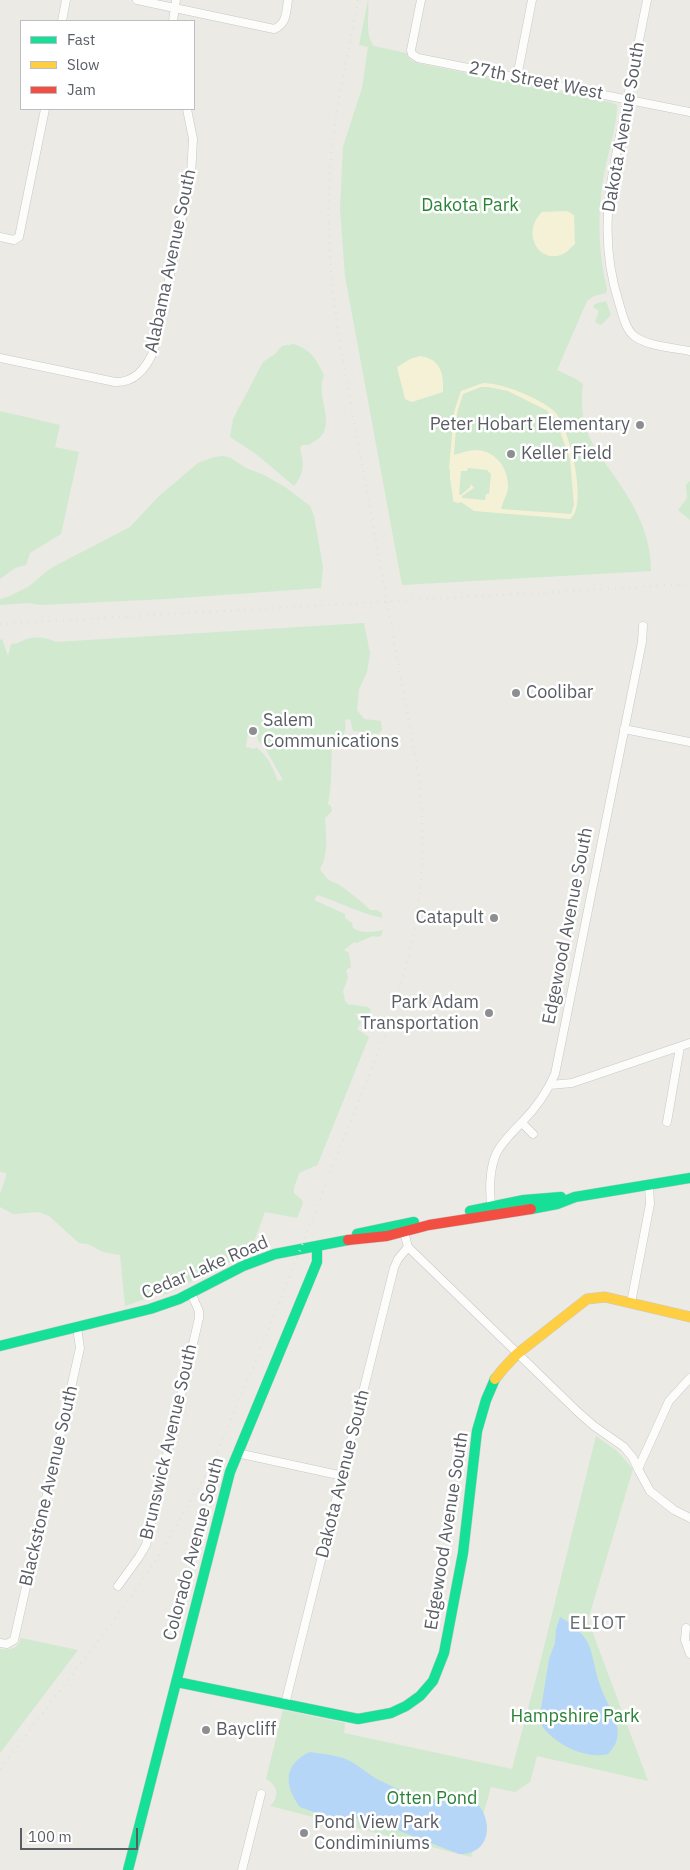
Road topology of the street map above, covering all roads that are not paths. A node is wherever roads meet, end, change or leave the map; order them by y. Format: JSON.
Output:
{"nodes":[{"id":1,"x":66,"y":0,"type":"edge"},
{"id":2,"x":137,"y":0,"type":"edge"},
{"id":3,"x":288,"y":0,"type":"edge"},
{"id":4,"x":421,"y":0,"type":"edge"},
{"id":5,"x":532,"y":0,"type":"edge"},
{"id":6,"x":647,"y":0,"type":"edge"},
{"id":7,"x":175,"y":4,"type":"edge"},
{"id":8,"x":62,"y":20,"type":"edge"},
{"id":9,"x":173,"y":20,"type":"edge"},
{"id":10,"x":517,"y":77,"type":"junction"},
{"id":11,"x":627,"y":99,"type":"junction"},
{"id":12,"x":45,"y":110,"type":"edge"},
{"id":13,"x":187,"y":110,"type":"edge"},
{"id":14,"x":690,"y":112,"type":"edge"},
{"id":15,"x":0,"y":237,"type":"edge"},
{"id":16,"x":690,"y":351,"type":"edge"},
{"id":17,"x":0,"y":358,"type":"edge"},
{"id":18,"x":644,"y":626,"type":"dead end"},
{"id":19,"x":624,"y":729,"type":"junction"},
{"id":20,"x":690,"y":742,"type":"edge"},
{"id":21,"x":690,"y":1043,"type":"edge"},
{"id":22,"x":680,"y":1046,"type":"junction"},
{"id":23,"x":550,"y":1085,"type":"junction"},
{"id":24,"x":667,"y":1122,"type":"dead end"},
{"id":25,"x":522,"y":1123,"type":"junction"},
{"id":26,"x":533,"y":1134,"type":"dead end"},
{"id":27,"x":690,"y":1178,"type":"edge"},
{"id":28,"x":649,"y":1185,"type":"junction"},
{"id":29,"x":492,"y":1211,"type":"junction"},
{"id":30,"x":403,"y":1227,"type":"junction"},
{"id":31,"x":316,"y":1246,"type":"junction"},
{"id":32,"x":408,"y":1247,"type":"junction"},
{"id":33,"x":191,"y":1292,"type":"junction"},
{"id":34,"x":631,"y":1303,"type":"junction"},
{"id":35,"x":690,"y":1317,"type":"edge"},
{"id":36,"x":77,"y":1328,"type":"junction"},
{"id":37,"x":0,"y":1346,"type":"edge"},
{"id":38,"x":518,"y":1354,"type":"junction"},
{"id":39,"x":690,"y":1378,"type":"edge"},
{"id":40,"x":237,"y":1453,"type":"junction"},
{"id":41,"x":638,"y":1469,"type":"junction"},
{"id":42,"x":343,"y":1476,"type":"junction"},
{"id":43,"x":690,"y":1518,"type":"edge"},
{"id":44,"x":118,"y":1586,"type":"dead end"},
{"id":45,"x":686,"y":1628,"type":"dead end"},
{"id":46,"x":0,"y":1643,"type":"edge"},
{"id":47,"x":690,"y":1654,"type":"edge"},
{"id":48,"x":177,"y":1682,"type":"junction"},
{"id":49,"x":285,"y":1704,"type":"junction"},
{"id":50,"x":261,"y":1794,"type":"dead end"},
{"id":51,"x":128,"y":1870,"type":"edge"},
{"id":52,"x":242,"y":1870,"type":"edge"}],
"edges":[{"from":1,"to":8,"type":"street"},
{"from":2,"to":7,"type":"street"},
{"from":3,"to":7,"type":"street"},
{"from":4,"to":10,"type":"street","name":"27th Street West"},
{"from":5,"to":10,"type":"street"},
{"from":6,"to":11,"type":"street","name":"Dakota Avenue South"},
{"from":7,"to":9,"type":"street"},
{"from":10,"to":11,"type":"street","name":"27th Street West"},
{"from":11,"to":14,"type":"street","name":"27th Street West"},
{"from":11,"to":16,"type":"street","name":"Dakota Avenue South"},
{"from":12,"to":15,"type":"street"},
{"from":13,"to":17,"type":"street","name":"Alabama Avenue South"},
{"from":18,"to":19,"type":"street","name":"Edgewood Avenue South"},
{"from":19,"to":20,"type":"street"},
{"from":19,"to":23,"type":"street","name":"Edgewood Avenue South"},
{"from":21,"to":22,"type":"street"},
{"from":22,"to":23,"type":"street"},
{"from":22,"to":24,"type":"street"},
{"from":23,"to":25,"type":"street","name":"Edgewood Avenue South"},
{"from":25,"to":26,"type":"street"},
{"from":25,"to":29,"type":"street","name":"Edgewood Avenue South"},
{"from":27,"to":28,"type":"street","name":"Cedar Lake Road"},
{"from":28,"to":29,"type":"street","name":"Cedar Lake Road"},
{"from":28,"to":34,"type":"street"},
{"from":29,"to":30,"type":"street","name":"Cedar Lake Road"},
{"from":30,"to":31,"type":"street","name":"Cedar Lake Road"},
{"from":30,"to":32,"type":"street"},
{"from":31,"to":33,"type":"street","name":"Cedar Lake Road"},
{"from":31,"to":40,"type":"street","name":"Colorado Avenue South"},
{"from":32,"to":38,"type":"street"},
{"from":32,"to":42,"type":"street","name":"Dakota Avenue South"},
{"from":33,"to":36,"type":"street","name":"Cedar Lake Road"},
{"from":33,"to":44,"type":"street","name":"Brunswick Avenue South"},
{"from":34,"to":35,"type":"street","name":"Edgewood Avenue South"},
{"from":34,"to":38,"type":"street","name":"Edgewood Avenue South"},
{"from":36,"to":37,"type":"street","name":"Cedar Lake Road"},
{"from":36,"to":46,"type":"street","name":"Blackstone Avenue South"},
{"from":38,"to":41,"type":"street"},
{"from":38,"to":49,"type":"street","name":"Edgewood Avenue South"},
{"from":39,"to":41,"type":"street"},
{"from":40,"to":42,"type":"street"},
{"from":40,"to":48,"type":"street","name":"Colorado Avenue South"},
{"from":41,"to":43,"type":"street"},
{"from":42,"to":49,"type":"street","name":"Dakota Avenue South"},
{"from":45,"to":47,"type":"street"},
{"from":48,"to":49,"type":"street","name":"Edgewood Avenue South"},
{"from":48,"to":51,"type":"street","name":"Colorado Avenue South"},
{"from":50,"to":52,"type":"street"}]}
